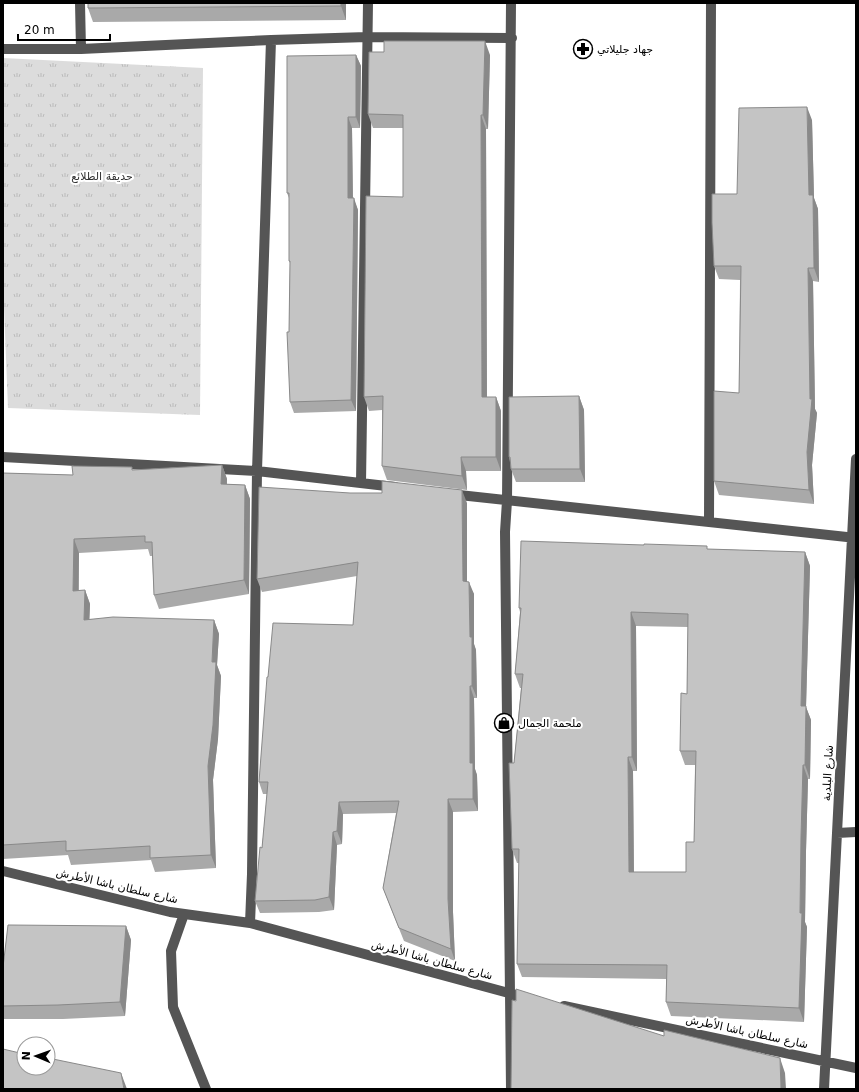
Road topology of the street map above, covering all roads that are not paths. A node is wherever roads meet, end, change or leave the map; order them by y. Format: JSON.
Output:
{"nodes":[{"id":1,"x":80,"y":3,"type":"edge"},
{"id":2,"x":368,"y":3,"type":"edge"},
{"id":3,"x":511,"y":3,"type":"edge"},
{"id":4,"x":711,"y":3,"type":"edge"},
{"id":5,"x":367,"y":37,"type":"junction"},
{"id":6,"x":512,"y":38,"type":"junction"},
{"id":7,"x":270,"y":40,"type":"junction"},
{"id":8,"x":3,"y":49,"type":"edge"},
{"id":9,"x":81,"y":49,"type":"junction"},
{"id":10,"x":3,"y":457,"type":"edge"},
{"id":11,"x":856,"y":459,"type":"edge"},
{"id":12,"x":256,"y":471,"type":"junction"},
{"id":13,"x":361,"y":483,"type":"junction"},
{"id":14,"x":407,"y":489,"type":"edge"},
{"id":15,"x":438,"y":492,"type":"edge"},
{"id":16,"x":507,"y":501,"type":"junction"},
{"id":17,"x":709,"y":522,"type":"junction"},
{"id":18,"x":854,"y":538,"type":"edge"},
{"id":19,"x":856,"y":832,"type":"edge"},
{"id":20,"x":837,"y":833,"type":"junction"},
{"id":21,"x":3,"y":871,"type":"edge"},
{"id":22,"x":184,"y":914,"type":"junction"},
{"id":23,"x":250,"y":923,"type":"junction"},
{"id":24,"x":510,"y":994,"type":"junction"},
{"id":25,"x":526,"y":998,"type":"edge"},
{"id":26,"x":556,"y":1004,"type":"edge"},
{"id":27,"x":825,"y":1061,"type":"junction"},
{"id":28,"x":856,"y":1068,"type":"edge"},
{"id":29,"x":206,"y":1089,"type":"edge"},
{"id":30,"x":511,"y":1089,"type":"edge"},
{"id":31,"x":824,"y":1089,"type":"edge"}],
"edges":[{"from":1,"to":9,"type":"street"},
{"from":2,"to":5,"type":"street"},
{"from":3,"to":6,"type":"street"},
{"from":4,"to":17,"type":"street"},
{"from":5,"to":6,"type":"street"},
{"from":5,"to":7,"type":"street"},
{"from":5,"to":13,"type":"street"},
{"from":6,"to":16,"type":"street"},
{"from":7,"to":9,"type":"street"},
{"from":7,"to":12,"type":"street"},
{"from":8,"to":9,"type":"street"},
{"from":10,"to":12,"type":"street"},
{"from":11,"to":18,"type":"street","name":"شارع البلدية"},
{"from":12,"to":13,"type":"street"},
{"from":12,"to":23,"type":"street"},
{"from":13,"to":14,"type":"street"},
{"from":15,"to":16,"type":"street"},
{"from":16,"to":17,"type":"street"},
{"from":16,"to":24,"type":"street"},
{"from":17,"to":18,"type":"street"},
{"from":18,"to":20,"type":"street","name":"شارع البلدية"},
{"from":19,"to":20,"type":"street"},
{"from":20,"to":27,"type":"street","name":"شارع البلدية"},
{"from":21,"to":22,"type":"street","name":"شارع سلطان باشا الأطرش"},
{"from":22,"to":23,"type":"street","name":"شارع سلطان باشا الأطرش"},
{"from":22,"to":29,"type":"street"},
{"from":23,"to":24,"type":"street","name":"شارع سلطان باشا الأطرش"},
{"from":24,"to":25,"type":"street","name":"شارع سلطان باشا الأطرش"},
{"from":24,"to":30,"type":"street"},
{"from":26,"to":27,"type":"street","name":"شارع سلطان باشا الأطرش"},
{"from":27,"to":28,"type":"street","name":"شارع سلطان باشا الأطرش"},
{"from":27,"to":31,"type":"street","name":"شارع البلدية"}]}
